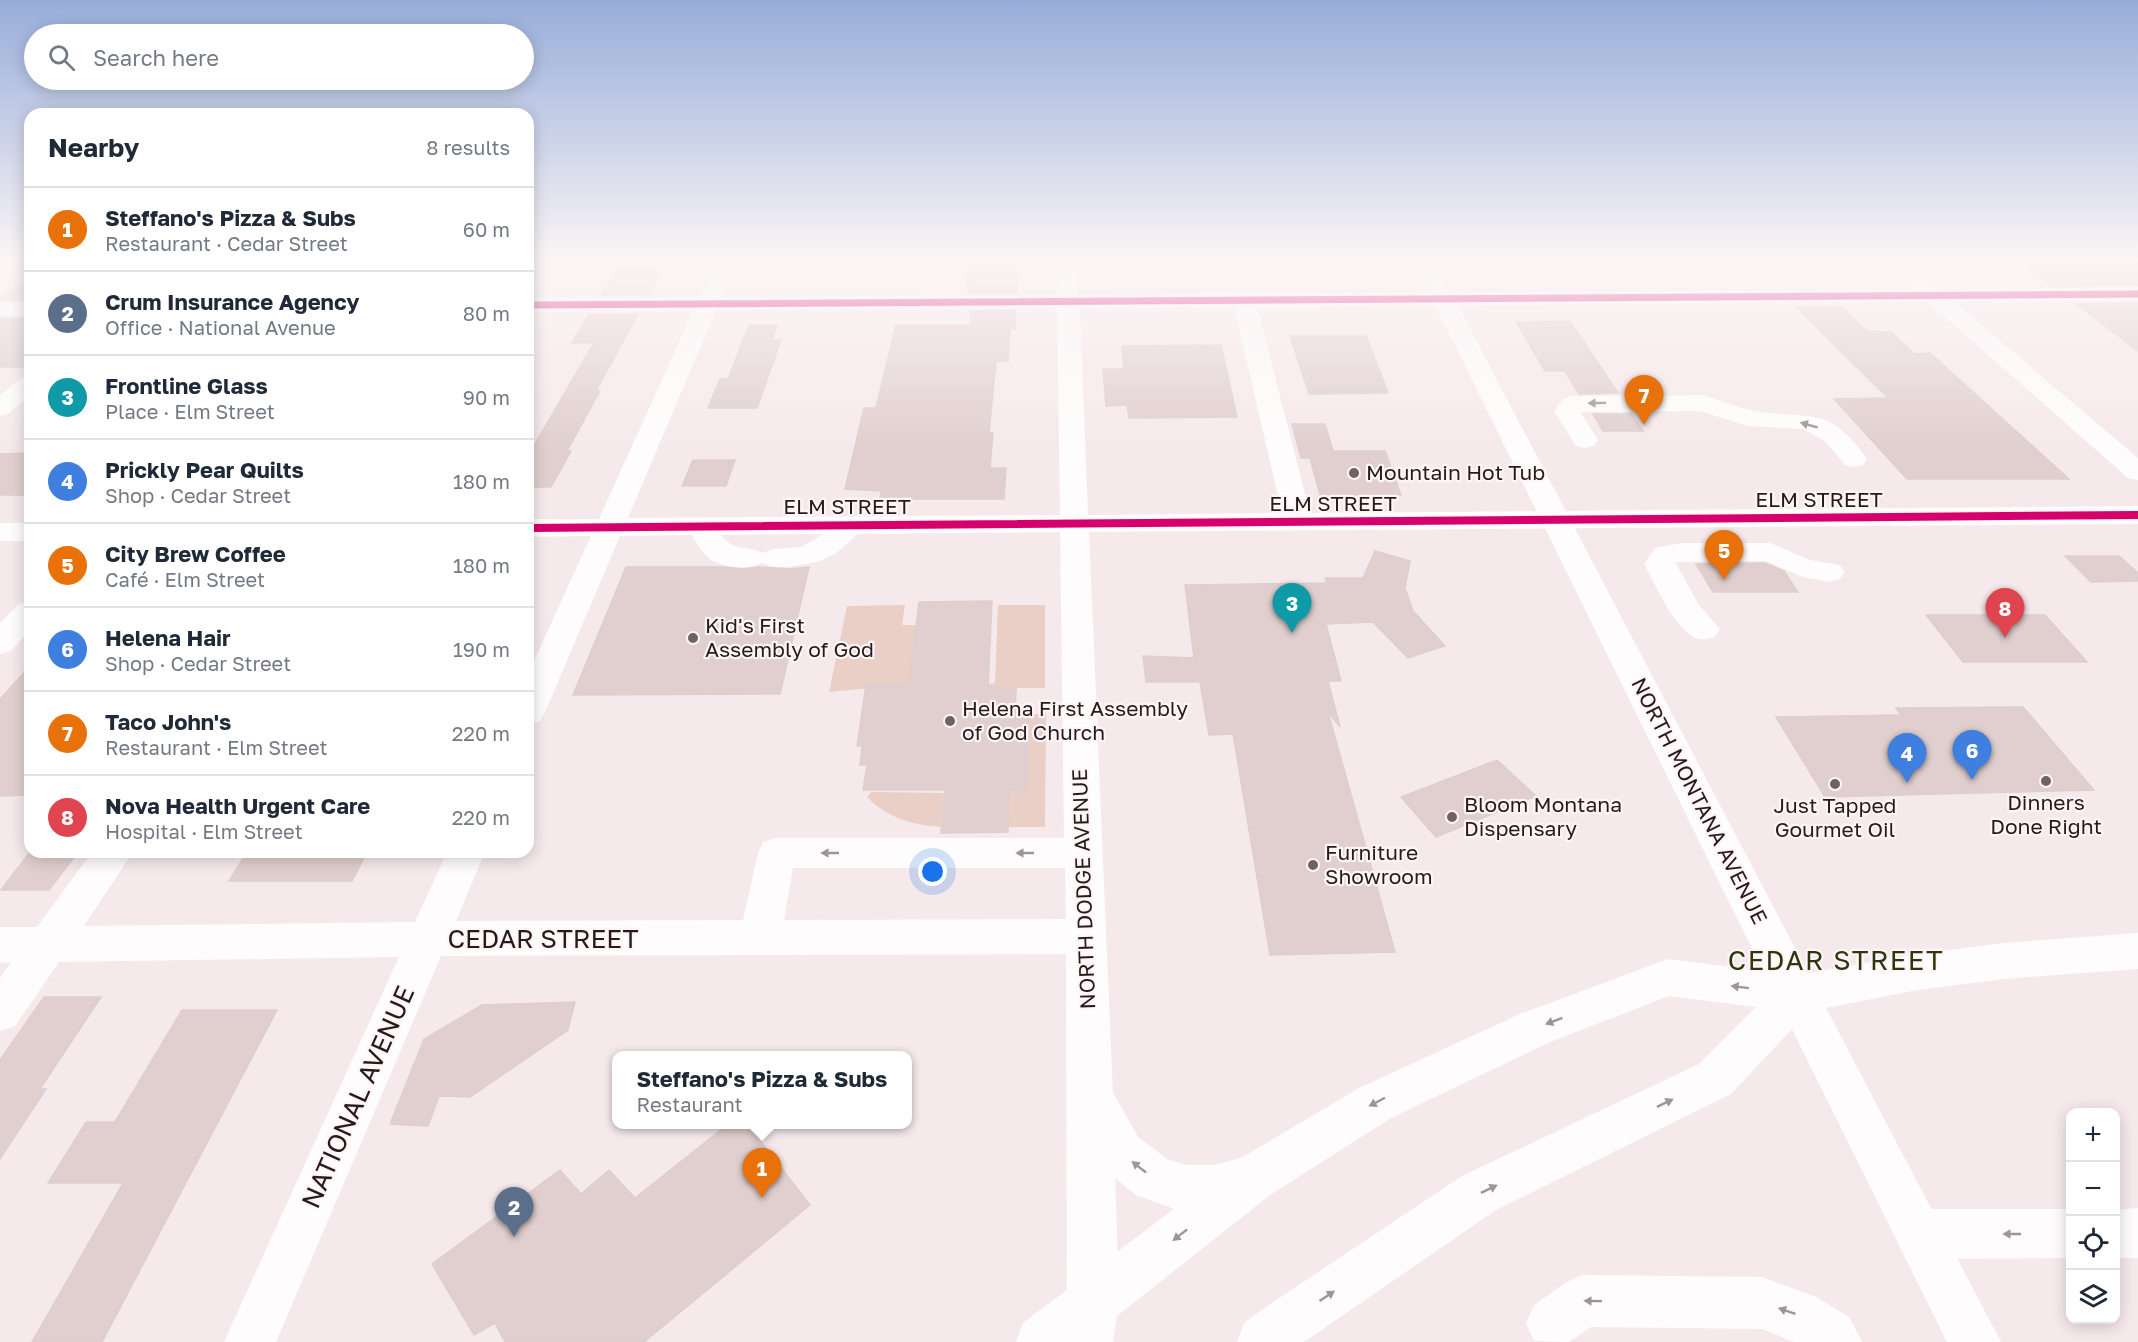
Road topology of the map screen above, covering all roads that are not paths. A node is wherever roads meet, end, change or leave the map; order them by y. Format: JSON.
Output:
{"nodes":[{"id":1,"x":700,"y":323,"type":"edge"},
{"id":2,"x":1069,"y":323,"type":"edge"},
{"id":3,"x":1249,"y":323,"type":"edge"},
{"id":4,"x":1454,"y":323,"type":"edge"},
{"id":5,"x":1965,"y":323,"type":"edge"},
{"id":6,"x":24,"y":388,"type":"edge"},
{"id":7,"x":0,"y":408,"type":"edge"},
{"id":8,"x":1585,"y":440,"type":"dead end"},
{"id":9,"x":1854,"y":459,"type":"dead end"},
{"id":10,"x":2138,"y":472,"type":"edge"},
{"id":11,"x":2138,"y":515,"type":"edge"},
{"id":12,"x":1554,"y":520,"type":"junction"},
{"id":13,"x":1298,"y":522,"type":"junction"},
{"id":14,"x":1074,"y":524,"type":"junction"},
{"id":15,"x":851,"y":525,"type":"junction"},
{"id":16,"x":700,"y":526,"type":"junction"},
{"id":17,"x":609,"y":527,"type":"junction"},
{"id":18,"x":534,"y":528,"type":"edge"},
{"id":19,"x":0,"y":532,"type":"edge"},
{"id":20,"x":24,"y":532,"type":"edge"},
{"id":21,"x":1829,"y":572,"type":"dead end"},
{"id":22,"x":24,"y":617,"type":"edge"},
{"id":23,"x":1704,"y":629,"type":"dead end"},
{"id":24,"x":0,"y":643,"type":"edge"},
{"id":25,"x":534,"y":698,"type":"edge"},
{"id":26,"x":1083,"y":854,"type":"junction"},
{"id":27,"x":110,"y":858,"type":"edge"},
{"id":28,"x":463,"y":858,"type":"edge"},
{"id":29,"x":1086,"y":936,"type":"junction"},
{"id":30,"x":760,"y":938,"type":"junction"},
{"id":31,"x":428,"y":939,"type":"junction"},
{"id":32,"x":48,"y":944,"type":"junction"},
{"id":33,"x":0,"y":945,"type":"edge"},
{"id":34,"x":2138,"y":951,"type":"edge"},
{"id":35,"x":1798,"y":994,"type":"junction"},
{"id":36,"x":0,"y":1012,"type":"edge"},
{"id":37,"x":1090,"y":1095,"type":"junction"},
{"id":38,"x":1253,"y":1178,"type":"junction"},
{"id":39,"x":2138,"y":1233,"type":"edge"},
{"id":40,"x":1920,"y":1234,"type":"junction"},
{"id":41,"x":2066,"y":1234,"type":"edge"},
{"id":42,"x":2120,"y":1234,"type":"edge"},
{"id":43,"x":1090,"y":1322,"type":"edge"},
{"id":44,"x":1551,"y":1323,"type":"dead end"},
{"id":45,"x":250,"y":1342,"type":"edge"},
{"id":46,"x":1042,"y":1342,"type":"edge"},
{"id":47,"x":1263,"y":1342,"type":"edge"},
{"id":48,"x":1836,"y":1342,"type":"edge"},
{"id":49,"x":1975,"y":1342,"type":"edge"}],
"edges":[{"from":1,"to":17,"type":"street"},
{"from":2,"to":14,"type":"street","name":"NORTH DODGE AVENUE"},
{"from":3,"to":13,"type":"street"},
{"from":4,"to":12,"type":"street","name":"NORTH MONTANA AVENUE"},
{"from":5,"to":10,"type":"street"},
{"from":6,"to":7,"type":"street"},
{"from":9,"to":8,"type":"street","one_way":true},
{"from":11,"to":12,"type":"street","name":"ELM STREET"},
{"from":12,"to":13,"type":"street","name":"ELM STREET"},
{"from":12,"to":35,"type":"street","name":"NORTH MONTANA AVENUE"},
{"from":13,"to":14,"type":"street","name":"ELM STREET"},
{"from":14,"to":15,"type":"street","name":"ELM STREET"},
{"from":14,"to":26,"type":"street","name":"NORTH DODGE AVENUE"},
{"from":15,"to":16,"type":"street","name":"ELM STREET"},
{"from":15,"to":16,"type":"street"},
{"from":16,"to":17,"type":"street","name":"ELM STREET"},
{"from":17,"to":18,"type":"street","name":"ELM STREET"},
{"from":17,"to":25,"type":"street"},
{"from":19,"to":20,"type":"street"},
{"from":21,"to":23,"type":"street"},
{"from":22,"to":24,"type":"street"},
{"from":26,"to":29,"type":"street","name":"NORTH DODGE AVENUE"},
{"from":26,"to":30,"type":"street","one_way":true},
{"from":27,"to":32,"type":"street"},
{"from":28,"to":31,"type":"street","name":"NATIONAL AVENUE"},
{"from":29,"to":30,"type":"street","name":"CEDAR STREET"},
{"from":29,"to":37,"type":"street","name":"NORTH DODGE AVENUE"},
{"from":30,"to":31,"type":"street","name":"CEDAR STREET"},
{"from":31,"to":32,"type":"street","name":"CEDAR STREET"},
{"from":31,"to":45,"type":"street","name":"NATIONAL AVENUE"},
{"from":32,"to":33,"type":"street","name":"CEDAR STREET"},
{"from":32,"to":36,"type":"street"},
{"from":34,"to":35,"type":"street"},
{"from":35,"to":38,"type":"street","one_way":true},
{"from":35,"to":40,"type":"street","name":"NORTH MONTANA AVENUE"},
{"from":47,"to":35,"type":"street","one_way":true},
{"from":38,"to":37,"type":"street","one_way":true},
{"from":37,"to":43,"type":"street","name":"NORTH DODGE AVENUE"},
{"from":38,"to":43,"type":"street","one_way":true},
{"from":39,"to":42,"type":"street"},
{"from":41,"to":40,"type":"street","one_way":true},
{"from":40,"to":49,"type":"street","name":"NORTH MONTANA AVENUE"},
{"from":43,"to":46,"type":"street"},
{"from":48,"to":44,"type":"street","one_way":true}]}
